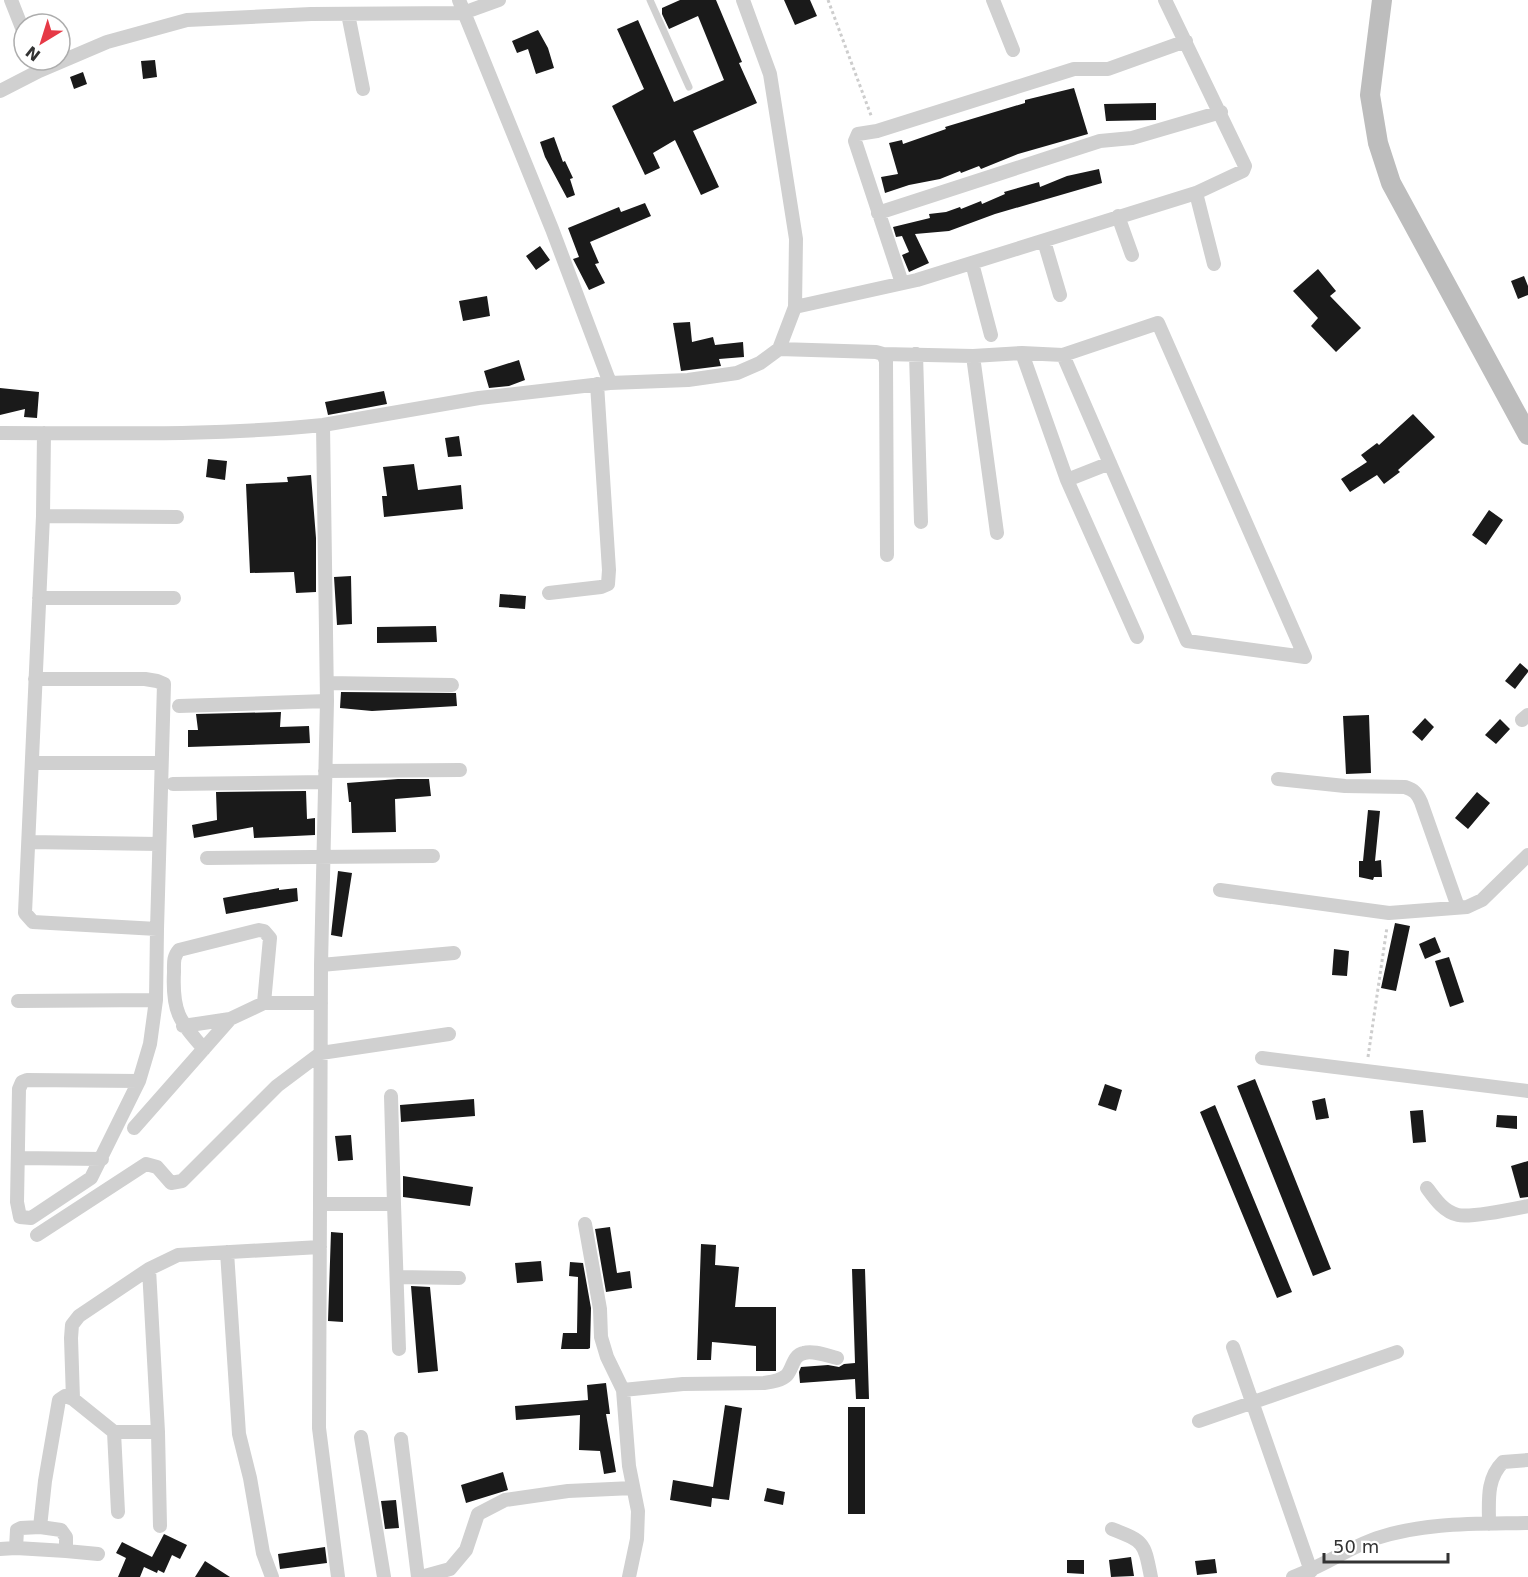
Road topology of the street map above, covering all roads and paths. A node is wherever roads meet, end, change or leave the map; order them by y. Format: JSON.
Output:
{"nodes":[{"id":1,"x":500,"y":0,"type":"edge"},
{"id":2,"x":650,"y":0,"type":"edge"},
{"id":3,"x":828,"y":0,"type":"edge"},
{"id":4,"x":993,"y":0,"type":"edge"},
{"id":5,"x":1165,"y":0,"type":"edge"},
{"id":6,"x":1382,"y":0,"type":"edge"},
{"id":7,"x":746,"y":1,"type":"edge"},
{"id":8,"x":461,"y":6,"type":"edge"},
{"id":9,"x":363,"y":7,"type":"edge"},
{"id":10,"x":348,"y":14,"type":"junction"},
{"id":11,"x":1186,"y":41,"type":"junction"},
{"id":12,"x":1013,"y":50,"type":"dead end"},
{"id":13,"x":72,"y":54,"type":"edge"},
{"id":14,"x":28,"y":72,"type":"edge"},
{"id":15,"x":688,"y":87,"type":"dead end"},
{"id":16,"x":363,"y":89,"type":"dead end"},
{"id":17,"x":0,"y":91,"type":"edge"},
{"id":18,"x":1221,"y":112,"type":"junction"},
{"id":19,"x":877,"y":131,"type":"junction"},
{"id":20,"x":1196,"y":193,"type":"junction"},
{"id":21,"x":878,"y":213,"type":"junction"},
{"id":22,"x":1118,"y":216,"type":"junction"},
{"id":23,"x":1044,"y":241,"type":"junction"},
{"id":24,"x":1132,"y":255,"type":"dead end"},
{"id":25,"x":972,"y":263,"type":"junction"},
{"id":26,"x":1214,"y":264,"type":"dead end"},
{"id":27,"x":902,"y":284,"type":"junction"},
{"id":28,"x":1060,"y":295,"type":"dead end"},
{"id":29,"x":795,"y":307,"type":"junction"},
{"id":30,"x":991,"y":335,"type":"dead end"},
{"id":31,"x":779,"y":349,"type":"junction"},
{"id":32,"x":1022,"y":353,"type":"junction"},
{"id":33,"x":883,"y":354,"type":"junction"},
{"id":34,"x":916,"y":354,"type":"junction"},
{"id":35,"x":1063,"y":355,"type":"junction"},
{"id":36,"x":973,"y":356,"type":"junction"},
{"id":37,"x":604,"y":384,"type":"junction"},
{"id":38,"x":323,"y":425,"type":"junction"},
{"id":39,"x":0,"y":433,"type":"edge"},
{"id":40,"x":44,"y":433,"type":"junction"},
{"id":41,"x":1528,"y":435,"type":"edge"},
{"id":42,"x":1110,"y":463,"type":"junction"},
{"id":43,"x":1067,"y":480,"type":"junction"},
{"id":44,"x":43,"y":516,"type":"junction"},
{"id":45,"x":177,"y":517,"type":"dead end"},
{"id":46,"x":921,"y":522,"type":"dead end"},
{"id":47,"x":997,"y":533,"type":"dead end"},
{"id":48,"x":887,"y":555,"type":"dead end"},
{"id":49,"x":549,"y":592,"type":"dead end"},
{"id":50,"x":39,"y":598,"type":"junction"},
{"id":51,"x":174,"y":598,"type":"dead end"},
{"id":52,"x":1137,"y":637,"type":"dead end"},
{"id":53,"x":35,"y":680,"type":"junction"},
{"id":54,"x":327,"y":683,"type":"junction"},
{"id":55,"x":452,"y":685,"type":"dead end"},
{"id":56,"x":327,"y":701,"type":"junction"},
{"id":57,"x":179,"y":706,"type":"dead end"},
{"id":58,"x":32,"y":763,"type":"junction"},
{"id":59,"x":161,"y":763,"type":"junction"},
{"id":60,"x":460,"y":770,"type":"dead end"},
{"id":61,"x":325,"y":776,"type":"junction"},
{"id":62,"x":1278,"y":779,"type":"dead end"},
{"id":63,"x":173,"y":784,"type":"dead end"},
{"id":64,"x":28,"y":842,"type":"junction"},
{"id":65,"x":159,"y":844,"type":"junction"},
{"id":66,"x":1528,"y":855,"type":"edge"},
{"id":67,"x":433,"y":856,"type":"dead end"},
{"id":68,"x":324,"y":857,"type":"junction"},
{"id":69,"x":207,"y":858,"type":"dead end"},
{"id":70,"x":1220,"y":890,"type":"dead end"},
{"id":71,"x":1458,"y":907,"type":"junction"},
{"id":72,"x":1389,"y":913,"type":"junction"},
{"id":73,"x":157,"y":929,"type":"junction"},
{"id":74,"x":454,"y":953,"type":"dead end"},
{"id":75,"x":321,"y":966,"type":"junction"},
{"id":76,"x":156,"y":1000,"type":"junction"},
{"id":77,"x":18,"y":1001,"type":"dead end"},
{"id":78,"x":264,"y":1003,"type":"junction"},
{"id":79,"x":321,"y":1003,"type":"junction"},
{"id":80,"x":230,"y":1019,"type":"junction"},
{"id":81,"x":183,"y":1026,"type":"junction"},
{"id":82,"x":448,"y":1034,"type":"dead end"},
{"id":83,"x":204,"y":1049,"type":"junction"},
{"id":84,"x":321,"y":1053,"type":"junction"},
{"id":85,"x":1262,"y":1058,"type":"dead end"},
{"id":86,"x":1365,"y":1071,"type":"junction"},
{"id":87,"x":139,"y":1081,"type":"junction"},
{"id":88,"x":1528,"y":1091,"type":"edge"},
{"id":89,"x":391,"y":1096,"type":"dead end"},
{"id":90,"x":134,"y":1128,"type":"dead end"},
{"id":91,"x":18,"y":1158,"type":"junction"},
{"id":92,"x":102,"y":1159,"type":"junction"},
{"id":93,"x":1427,"y":1188,"type":"dead end"},
{"id":94,"x":320,"y":1204,"type":"junction"},
{"id":95,"x":394,"y":1204,"type":"junction"},
{"id":96,"x":1528,"y":1206,"type":"edge"},
{"id":97,"x":585,"y":1224,"type":"dead end"},
{"id":98,"x":37,"y":1235,"type":"dead end"},
{"id":99,"x":320,"y":1247,"type":"junction"},
{"id":100,"x":227,"y":1252,"type":"junction"},
{"id":101,"x":149,"y":1269,"type":"junction"},
{"id":102,"x":397,"y":1277,"type":"junction"},
{"id":103,"x":459,"y":1278,"type":"dead end"},
{"id":104,"x":1233,"y":1347,"type":"dead end"},
{"id":105,"x":399,"y":1349,"type":"dead end"},
{"id":106,"x":1397,"y":1352,"type":"dead end"},
{"id":107,"x":837,"y":1358,"type":"dead end"},
{"id":108,"x":623,"y":1390,"type":"junction"},
{"id":109,"x":73,"y":1399,"type":"junction"},
{"id":110,"x":1252,"y":1402,"type":"junction"},
{"id":111,"x":1199,"y":1421,"type":"dead end"},
{"id":112,"x":114,"y":1432,"type":"junction"},
{"id":113,"x":158,"y":1432,"type":"junction"},
{"id":114,"x":361,"y":1437,"type":"dead end"},
{"id":115,"x":402,"y":1439,"type":"dead end"},
{"id":116,"x":1528,"y":1460,"type":"edge"},
{"id":117,"x":633,"y":1488,"type":"junction"},
{"id":118,"x":118,"y":1512,"type":"dead end"},
{"id":119,"x":1528,"y":1523,"type":"edge"},
{"id":120,"x":1489,"y":1524,"type":"junction"},
{"id":121,"x":160,"y":1526,"type":"dead end"},
{"id":122,"x":40,"y":1527,"type":"junction"},
{"id":123,"x":1112,"y":1529,"type":"dead end"},
{"id":124,"x":16,"y":1548,"type":"junction"},
{"id":125,"x":0,"y":1549,"type":"edge"},
{"id":126,"x":66,"y":1551,"type":"junction"},
{"id":127,"x":98,"y":1554,"type":"dead end"},
{"id":128,"x":1311,"y":1571,"type":"junction"},
{"id":129,"x":272,"y":1577,"type":"edge"},
{"id":130,"x":338,"y":1577,"type":"edge"},
{"id":131,"x":384,"y":1577,"type":"edge"},
{"id":132,"x":419,"y":1577,"type":"edge"},
{"id":133,"x":629,"y":1577,"type":"edge"},
{"id":134,"x":1151,"y":1577,"type":"edge"},
{"id":135,"x":1293,"y":1577,"type":"edge"}],
"edges":[{"from":1,"to":8,"type":"street"},
{"from":2,"to":15,"type":"lane"},
{"from":3,"to":19,"type":"path"},
{"from":4,"to":12,"type":"street"},
{"from":5,"to":11,"type":"street"},
{"from":6,"to":41,"type":"street"},
{"from":7,"to":29,"type":"street"},
{"from":8,"to":9,"type":"street"},
{"from":8,"to":37,"type":"street"},
{"from":9,"to":10,"type":"street"},
{"from":10,"to":13,"type":"street"},
{"from":10,"to":16,"type":"street"},
{"from":11,"to":18,"type":"street"},
{"from":11,"to":19,"type":"street"},
{"from":14,"to":17,"type":"street"},
{"from":18,"to":20,"type":"street"},
{"from":18,"to":21,"type":"street"},
{"from":19,"to":21,"type":"street"},
{"from":20,"to":22,"type":"street"},
{"from":20,"to":26,"type":"street"},
{"from":21,"to":27,"type":"street"},
{"from":22,"to":23,"type":"street"},
{"from":22,"to":24,"type":"street"},
{"from":23,"to":25,"type":"street"},
{"from":23,"to":28,"type":"street"},
{"from":25,"to":27,"type":"street"},
{"from":25,"to":30,"type":"street"},
{"from":27,"to":29,"type":"street"},
{"from":29,"to":31,"type":"street"},
{"from":31,"to":33,"type":"street"},
{"from":31,"to":37,"type":"street"},
{"from":32,"to":35,"type":"street"},
{"from":32,"to":36,"type":"street"},
{"from":32,"to":43,"type":"street"},
{"from":33,"to":34,"type":"street"},
{"from":33,"to":48,"type":"street"},
{"from":34,"to":36,"type":"street"},
{"from":34,"to":46,"type":"street"},
{"from":35,"to":42,"type":"street"},
{"from":35,"to":42,"type":"street"},
{"from":36,"to":47,"type":"street"},
{"from":37,"to":38,"type":"street"},
{"from":37,"to":49,"type":"street"},
{"from":38,"to":40,"type":"street"},
{"from":38,"to":54,"type":"street"},
{"from":39,"to":40,"type":"street"},
{"from":40,"to":44,"type":"street"},
{"from":42,"to":43,"type":"street"},
{"from":43,"to":52,"type":"street"},
{"from":44,"to":45,"type":"street"},
{"from":44,"to":50,"type":"street"},
{"from":50,"to":51,"type":"street"},
{"from":50,"to":53,"type":"street"},
{"from":53,"to":58,"type":"street"},
{"from":53,"to":59,"type":"street"},
{"from":54,"to":55,"type":"street"},
{"from":54,"to":56,"type":"street"},
{"from":56,"to":57,"type":"street"},
{"from":56,"to":61,"type":"street"},
{"from":58,"to":59,"type":"street"},
{"from":58,"to":64,"type":"street"},
{"from":59,"to":65,"type":"street"},
{"from":60,"to":61,"type":"street"},
{"from":61,"to":63,"type":"street"},
{"from":61,"to":68,"type":"street"},
{"from":62,"to":71,"type":"street"},
{"from":64,"to":65,"type":"street"},
{"from":64,"to":73,"type":"street"},
{"from":65,"to":73,"type":"street"},
{"from":66,"to":71,"type":"street"},
{"from":67,"to":68,"type":"street"},
{"from":68,"to":69,"type":"street"},
{"from":68,"to":75,"type":"street"},
{"from":70,"to":72,"type":"street"},
{"from":71,"to":72,"type":"street"},
{"from":72,"to":86,"type":"path"},
{"from":73,"to":76,"type":"street"},
{"from":74,"to":75,"type":"street"},
{"from":75,"to":79,"type":"street"},
{"from":76,"to":77,"type":"street"},
{"from":76,"to":87,"type":"street"},
{"from":78,"to":79,"type":"street"},
{"from":78,"to":80,"type":"street"},
{"from":78,"to":81,"type":"street"},
{"from":79,"to":84,"type":"street"},
{"from":80,"to":81,"type":"street"},
{"from":80,"to":83,"type":"street"},
{"from":81,"to":83,"type":"street"},
{"from":82,"to":84,"type":"street"},
{"from":83,"to":90,"type":"street"},
{"from":84,"to":94,"type":"street"},
{"from":84,"to":98,"type":"street"},
{"from":85,"to":86,"type":"street"},
{"from":86,"to":88,"type":"street"},
{"from":87,"to":91,"type":"street"},
{"from":87,"to":92,"type":"street"},
{"from":89,"to":95,"type":"street"},
{"from":91,"to":92,"type":"street"},
{"from":91,"to":92,"type":"street"},
{"from":93,"to":96,"type":"street"},
{"from":94,"to":95,"type":"street"},
{"from":94,"to":99,"type":"street"},
{"from":95,"to":102,"type":"street"},
{"from":97,"to":108,"type":"street"},
{"from":99,"to":100,"type":"street"},
{"from":99,"to":130,"type":"street"},
{"from":100,"to":101,"type":"street"},
{"from":100,"to":129,"type":"street"},
{"from":101,"to":109,"type":"street"},
{"from":101,"to":113,"type":"street"},
{"from":102,"to":103,"type":"street"},
{"from":102,"to":105,"type":"street"},
{"from":104,"to":110,"type":"street"},
{"from":106,"to":110,"type":"street"},
{"from":107,"to":108,"type":"street"},
{"from":108,"to":117,"type":"street"},
{"from":109,"to":112,"type":"street"},
{"from":109,"to":122,"type":"street"},
{"from":110,"to":111,"type":"street"},
{"from":110,"to":128,"type":"street"},
{"from":112,"to":113,"type":"street"},
{"from":112,"to":118,"type":"street"},
{"from":113,"to":121,"type":"street"},
{"from":114,"to":131,"type":"street"},
{"from":115,"to":132,"type":"street"},
{"from":116,"to":120,"type":"street"},
{"from":117,"to":132,"type":"street"},
{"from":117,"to":133,"type":"street"},
{"from":119,"to":120,"type":"street"},
{"from":120,"to":128,"type":"street"},
{"from":122,"to":124,"type":"street"},
{"from":122,"to":126,"type":"street"},
{"from":123,"to":134,"type":"street"},
{"from":124,"to":125,"type":"street"},
{"from":124,"to":126,"type":"street"},
{"from":126,"to":127,"type":"street"},
{"from":128,"to":135,"type":"street"}]}
